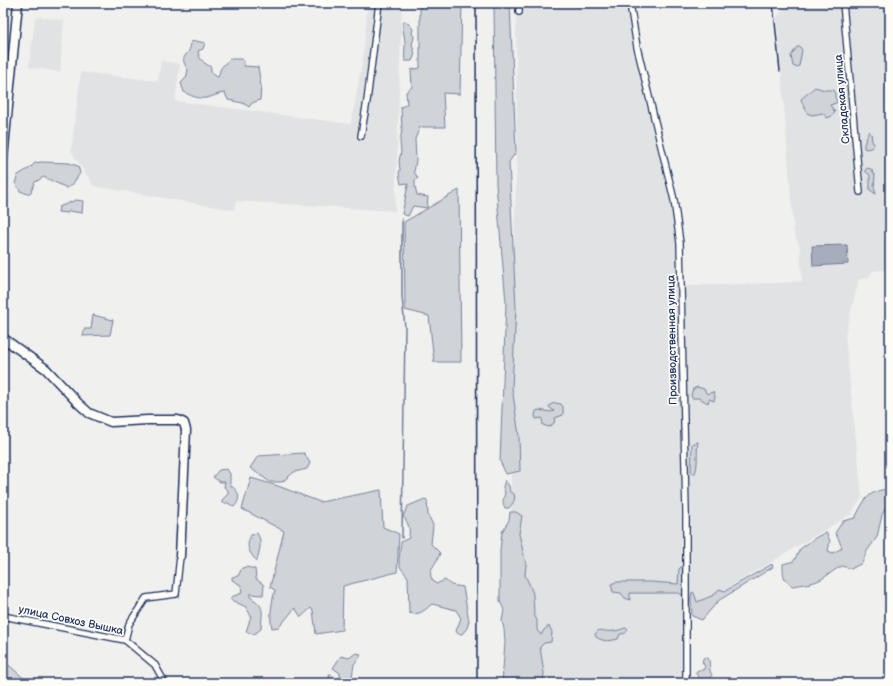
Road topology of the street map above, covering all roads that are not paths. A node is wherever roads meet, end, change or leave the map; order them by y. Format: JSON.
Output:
{"nodes":[{"id":1,"x":18,"y":3,"type":"edge"},
{"id":2,"x":379,"y":3,"type":"edge"},
{"id":3,"x":519,"y":3,"type":"edge"},
{"id":4,"x":630,"y":3,"type":"edge"},
{"id":5,"x":843,"y":3,"type":"edge"},
{"id":6,"x":519,"y":12,"type":"dead end"},
{"id":7,"x":361,"y":136,"type":"dead end"},
{"id":8,"x":3,"y":158,"type":"edge"},
{"id":9,"x":860,"y":192,"type":"dead end"},
{"id":10,"x":3,"y":338,"type":"edge"},
{"id":11,"x":180,"y":556,"type":"joint"},
{"id":12,"x":3,"y":616,"type":"edge"},
{"id":13,"x":125,"y":640,"type":"junction"},
{"id":14,"x":164,"y":683,"type":"edge"},
{"id":15,"x":686,"y":683,"type":"edge"}],
"edges":[{"from":1,"to":8,"type":"street"},
{"from":2,"to":7,"type":"street"},
{"from":3,"to":6,"type":"street"},
{"from":4,"to":15,"type":"street","name":"Производственная улица"},
{"from":5,"to":9,"type":"street","name":"Складская улица"},
{"from":10,"to":11,"type":"street"},
{"from":11,"to":13,"type":"street"},
{"from":12,"to":13,"type":"street","name":"улица Совхоз Вышка"},
{"from":13,"to":14,"type":"street","name":"улица Совхоз Вышка"}]}
